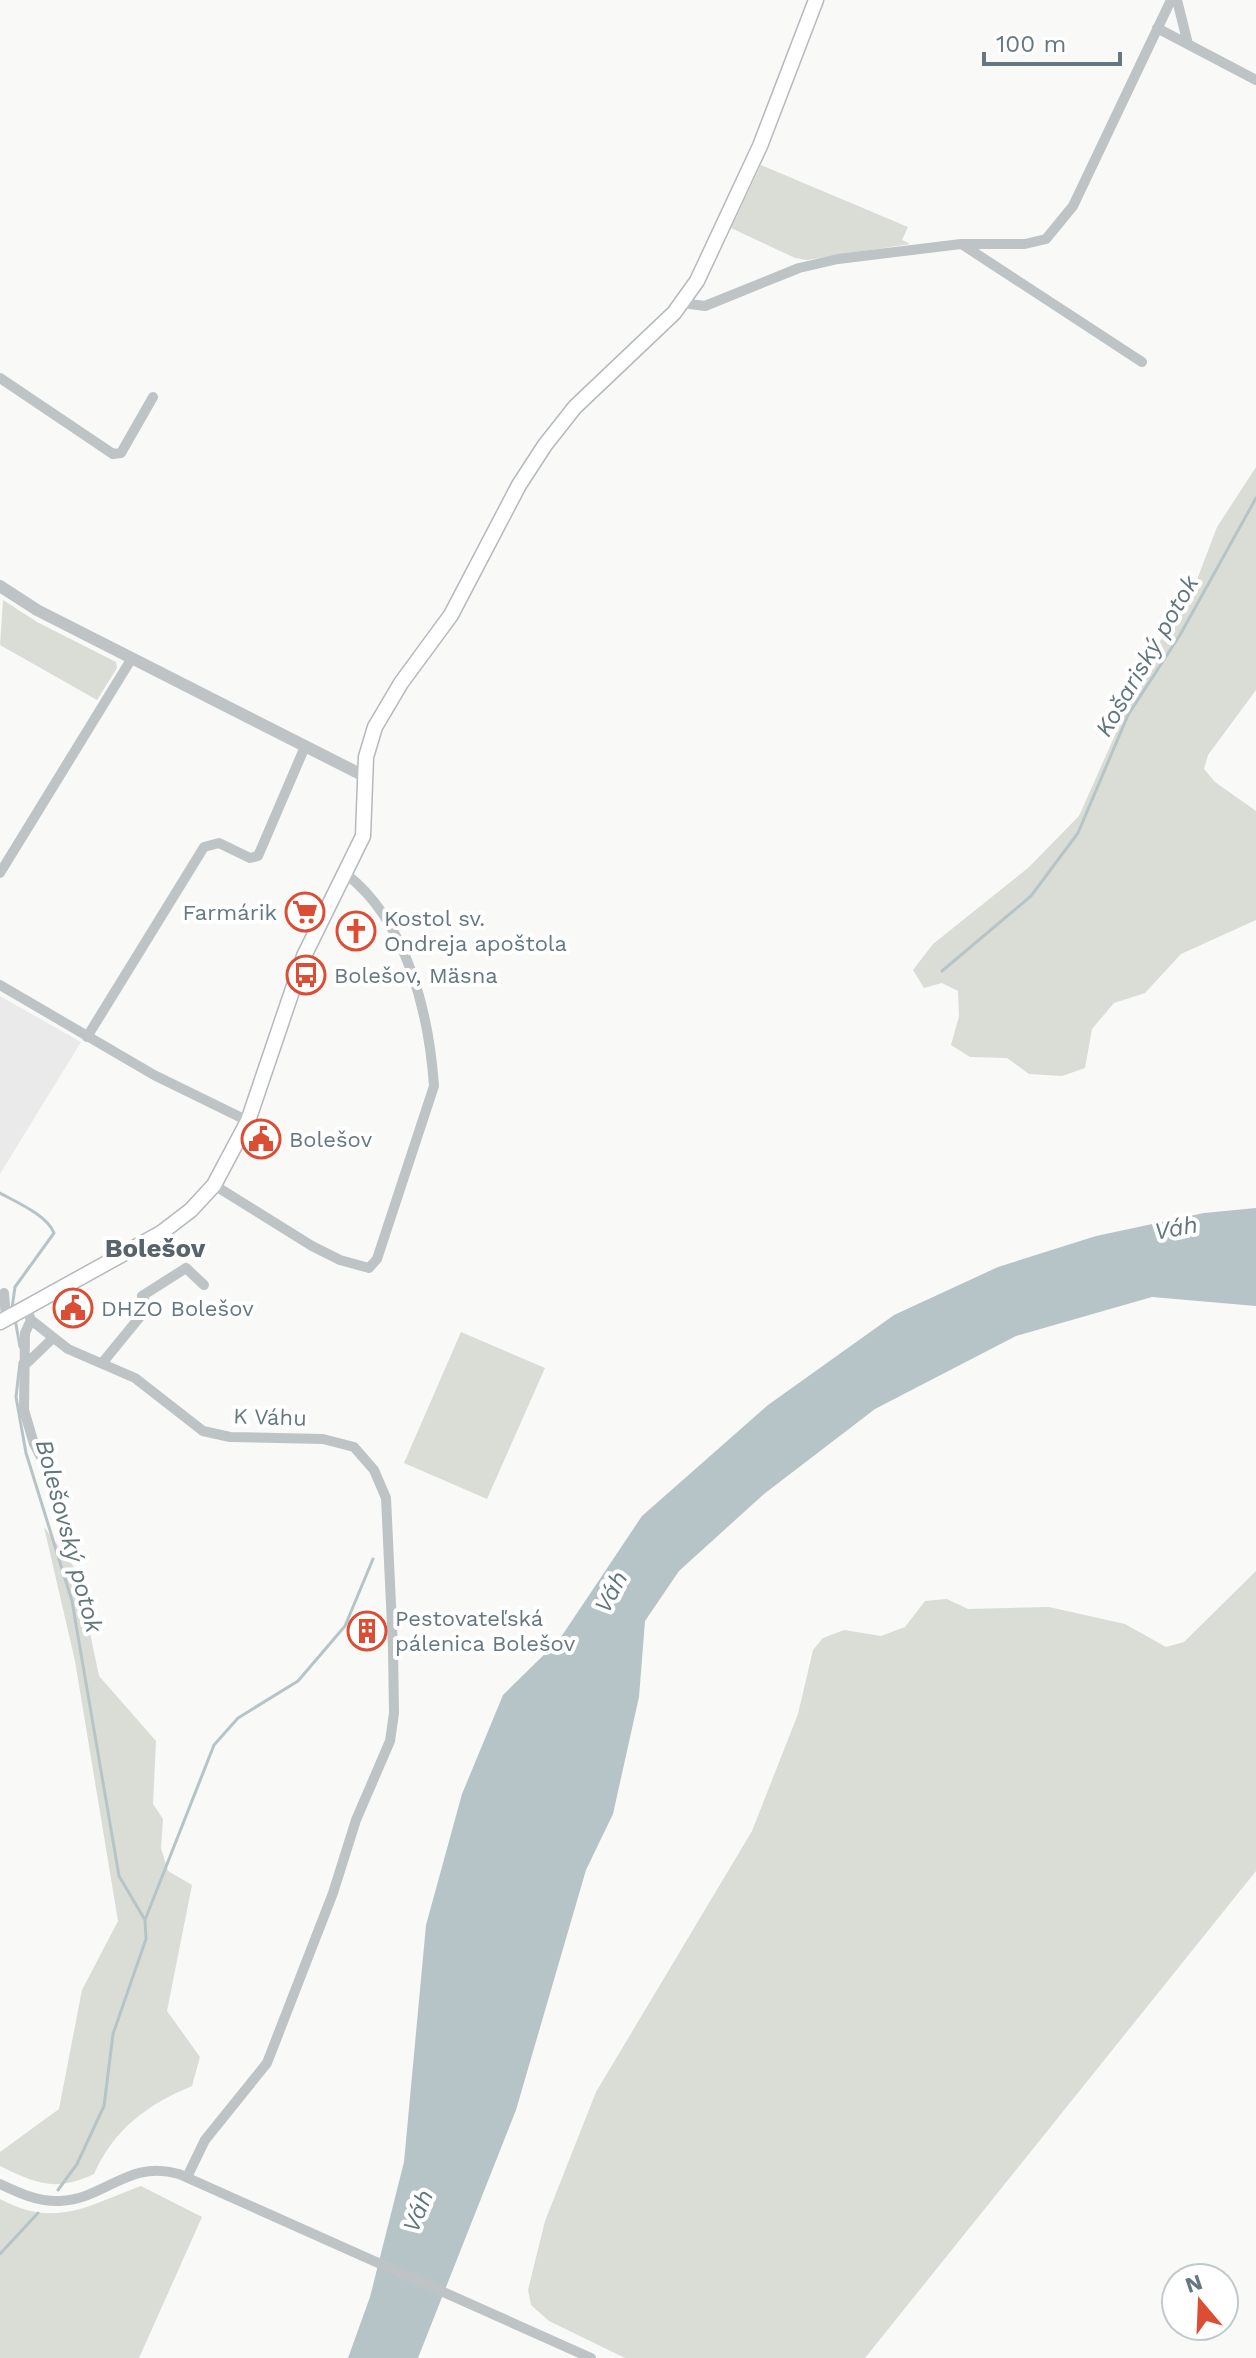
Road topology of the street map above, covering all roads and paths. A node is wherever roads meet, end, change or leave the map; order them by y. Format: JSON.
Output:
{"nodes":[{"id":1,"x":816,"y":0,"type":"edge"},
{"id":2,"x":1171,"y":0,"type":"edge"},
{"id":3,"x":1177,"y":0,"type":"edge"},
{"id":4,"x":1157,"y":28,"type":"junction"},
{"id":5,"x":1188,"y":44,"type":"junction"},
{"id":6,"x":1256,"y":80,"type":"edge"},
{"id":7,"x":961,"y":244,"type":"junction"},
{"id":8,"x":682,"y":303,"type":"junction"},
{"id":9,"x":1142,"y":362,"type":"dead end"},
{"id":10,"x":0,"y":378,"type":"edge"},
{"id":11,"x":153,"y":397,"type":"dead end"},
{"id":12,"x":0,"y":586,"type":"edge"},
{"id":13,"x":132,"y":658,"type":"junction"},
{"id":14,"x":304,"y":749,"type":"junction"},
{"id":15,"x":366,"y":777,"type":"junction"},
{"id":16,"x":0,"y":873,"type":"edge"},
{"id":17,"x":346,"y":874,"type":"junction"},
{"id":18,"x":0,"y":985,"type":"edge"},
{"id":19,"x":87,"y":1037,"type":"junction"},
{"id":20,"x":248,"y":1121,"type":"junction"},
{"id":21,"x":214,"y":1185,"type":"junction"},
{"id":22,"x":204,"y":1285,"type":"dead end"},
{"id":23,"x":4,"y":1293,"type":"dead end"},
{"id":24,"x":16,"y":1316,"type":"edge"},
{"id":25,"x":53,"y":1338,"type":"junction"},
{"id":26,"x":103,"y":1362,"type":"junction"},
{"id":27,"x":27,"y":1363,"type":"junction"},
{"id":28,"x":56,"y":1485,"type":"dead end"},
{"id":29,"x":187,"y":2177,"type":"junction"},
{"id":30,"x":0,"y":2184,"type":"edge"},
{"id":31,"x":591,"y":2358,"type":"edge"}],
"edges":[{"from":1,"to":8,"type":"main road"},
{"from":2,"to":4,"type":"street"},
{"from":3,"to":5,"type":"street"},
{"from":4,"to":5,"type":"street"},
{"from":4,"to":7,"type":"street"},
{"from":5,"to":6,"type":"street"},
{"from":7,"to":8,"type":"street"},
{"from":7,"to":9,"type":"street"},
{"from":8,"to":15,"type":"main road"},
{"from":10,"to":11,"type":"street"},
{"from":12,"to":13,"type":"street"},
{"from":13,"to":14,"type":"street"},
{"from":13,"to":16,"type":"street"},
{"from":14,"to":15,"type":"street"},
{"from":14,"to":19,"type":"street"},
{"from":15,"to":17,"type":"main road"},
{"from":17,"to":20,"type":"main road"},
{"from":17,"to":21,"type":"street"},
{"from":18,"to":19,"type":"street"},
{"from":19,"to":20,"type":"street"},
{"from":20,"to":21,"type":"main road"},
{"from":21,"to":24,"type":"main road"},
{"from":22,"to":26,"type":"street"},
{"from":23,"to":24,"type":"street"},
{"from":24,"to":25,"type":"street","name":"K Váhu"},
{"from":24,"to":27,"type":"street"},
{"from":25,"to":26,"type":"street","name":"K Váhu"},
{"from":25,"to":27,"type":"street"},
{"from":26,"to":29,"type":"street","name":"K Váhu"},
{"from":27,"to":28,"type":"street"},
{"from":29,"to":30,"type":"street"},
{"from":29,"to":31,"type":"street"}]}
